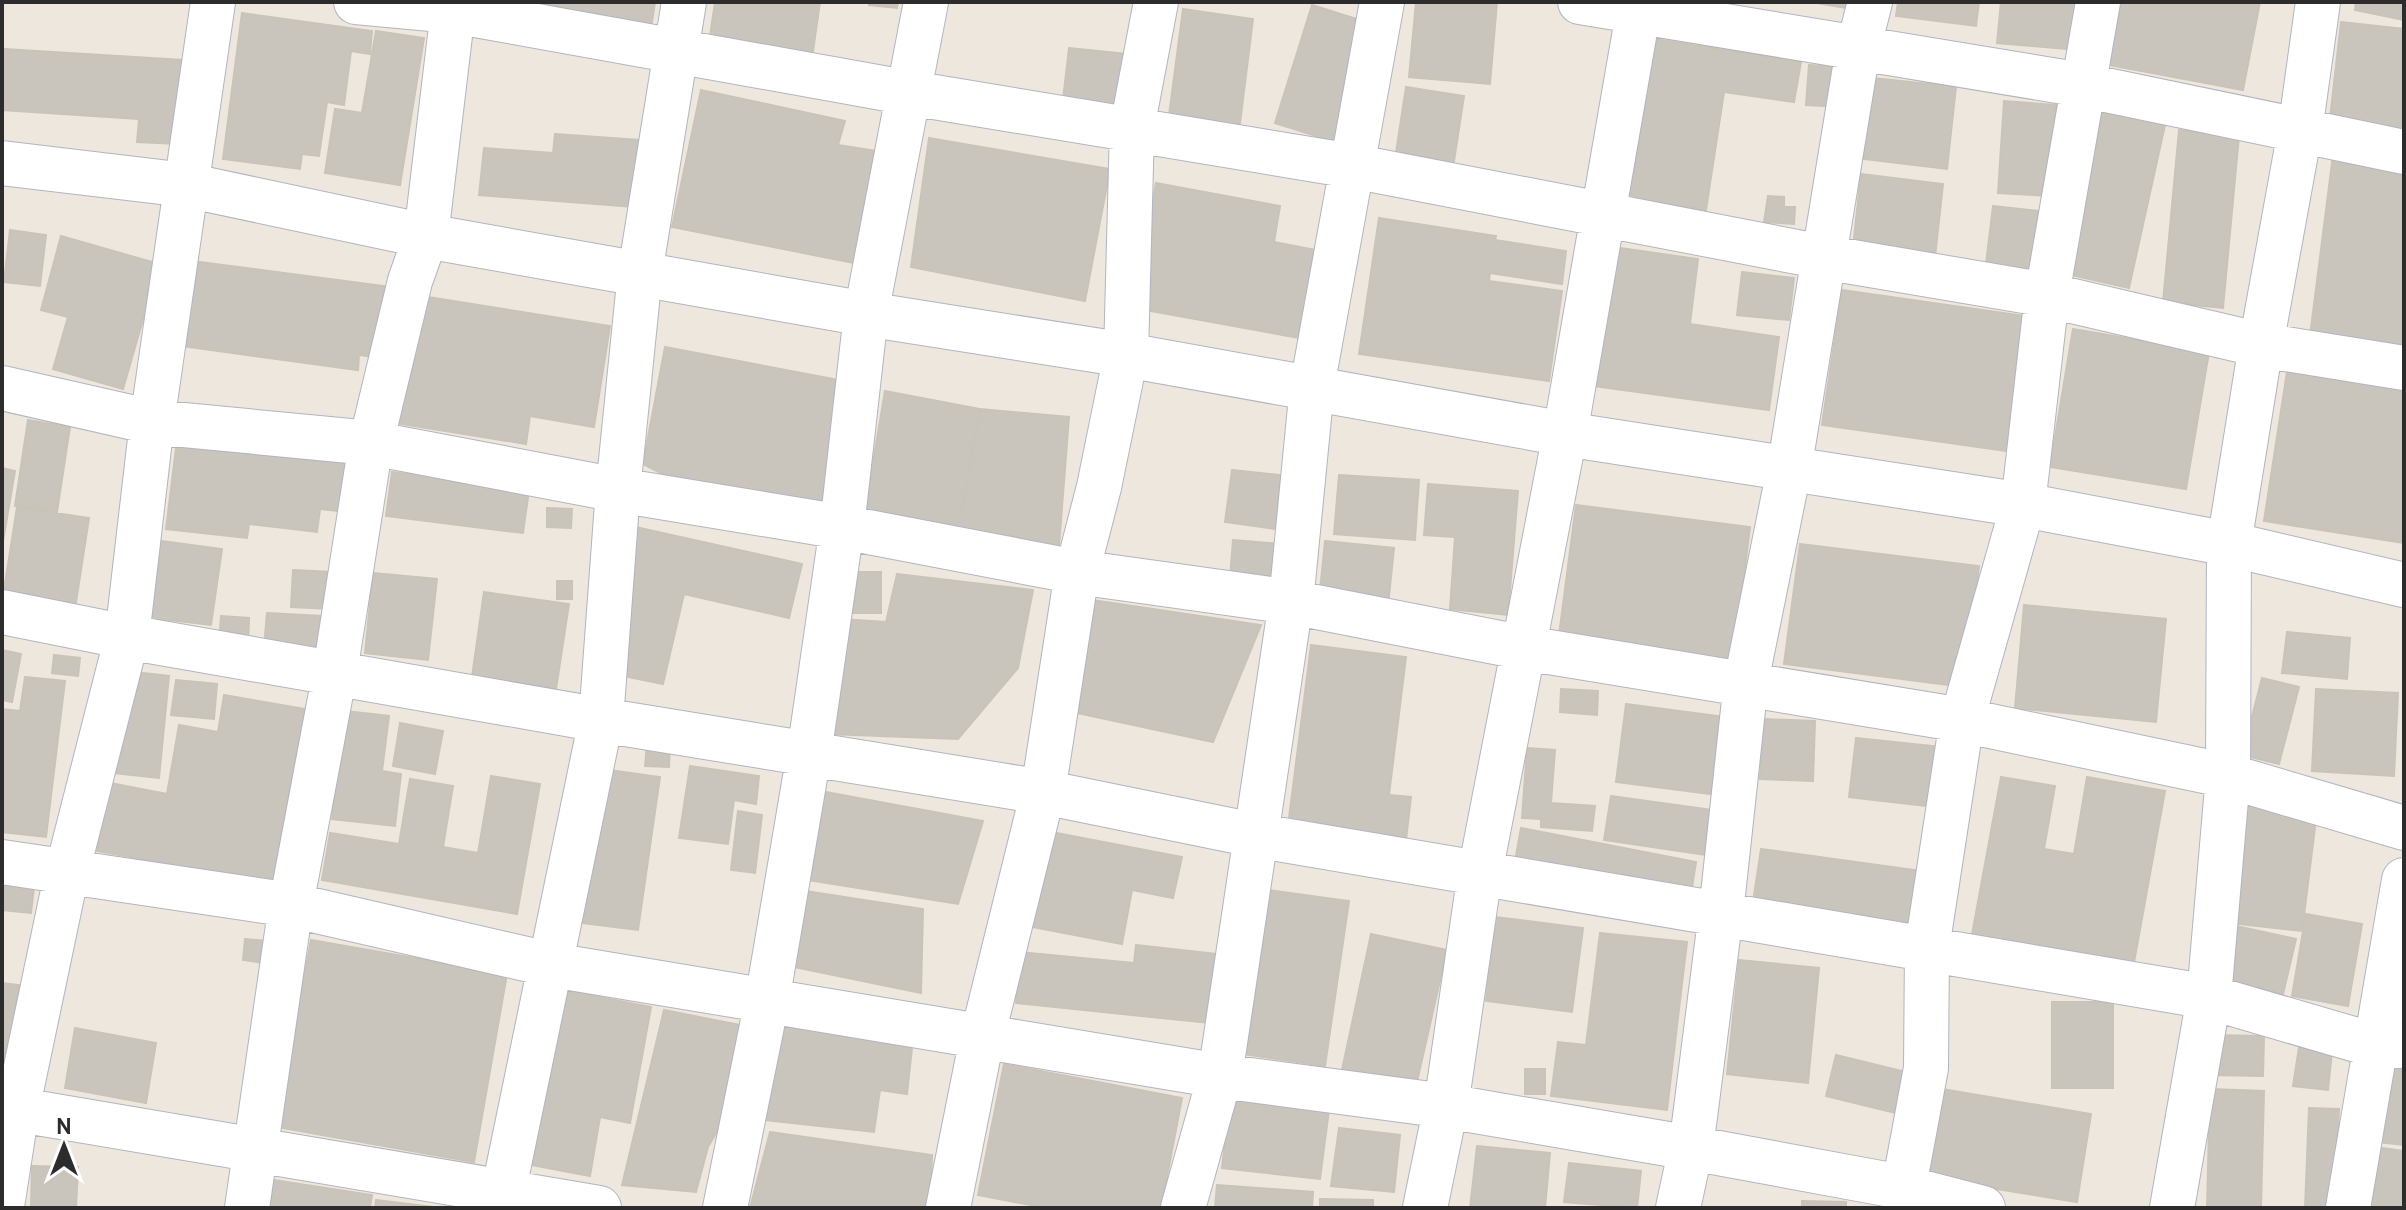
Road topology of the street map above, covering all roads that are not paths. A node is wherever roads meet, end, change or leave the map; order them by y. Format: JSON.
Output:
{"nodes":[{"id":1,"x":213,"y":2,"type":"edge"},
{"id":2,"x":356,"y":2,"type":"edge"},
{"id":3,"x":684,"y":2,"type":"edge"},
{"id":4,"x":926,"y":2,"type":"edge"},
{"id":5,"x":1156,"y":2,"type":"edge"},
{"id":6,"x":1382,"y":2,"type":"edge"},
{"id":7,"x":1580,"y":2,"type":"edge"},
{"id":8,"x":1870,"y":2,"type":"edge"},
{"id":9,"x":2098,"y":2,"type":"edge"},
{"id":10,"x":2318,"y":2,"type":"edge"},
{"id":11,"x":454,"y":7,"type":"edge"},
{"id":12,"x":1640,"y":8,"type":"edge"},
{"id":13,"x":1858,"y":49,"type":"junction"},
{"id":14,"x":676,"y":51,"type":"junction"},
{"id":15,"x":2082,"y":85,"type":"junction"},
{"id":16,"x":910,"y":93,"type":"junction"},
{"id":17,"x":1132,"y":128,"type":"junction"},
{"id":18,"x":2300,"y":131,"type":"junction"},
{"id":19,"x":2404,"y":152,"type":"edge"},
{"id":20,"x":2,"y":163,"type":"edge"},
{"id":21,"x":1352,"y":166,"type":"junction"},
{"id":22,"x":186,"y":185,"type":"junction"},
{"id":23,"x":1603,"y":213,"type":"junction"},
{"id":24,"x":426,"y":236,"type":"junction"},
{"id":25,"x":1823,"y":257,"type":"junction"},
{"id":26,"x":640,"y":273,"type":"junction"},
{"id":27,"x":2047,"y":295,"type":"junction"},
{"id":28,"x":866,"y":314,"type":"junction"},
{"id":29,"x":2261,"y":345,"type":"junction"},
{"id":30,"x":1126,"y":355,"type":"junction"},
{"id":31,"x":2404,"y":368,"type":"edge"},
{"id":32,"x":1312,"y":387,"type":"junction"},
{"id":33,"x":2,"y":388,"type":"edge"},
{"id":34,"x":152,"y":422,"type":"junction"},
{"id":35,"x":1565,"y":434,"type":"junction"},
{"id":36,"x":371,"y":443,"type":"junction"},
{"id":37,"x":1789,"y":470,"type":"junction"},
{"id":38,"x":618,"y":490,"type":"junction"},
{"id":39,"x":2023,"y":505,"type":"junction"},
{"id":40,"x":842,"y":527,"type":"junction"},
{"id":41,"x":2229,"y":544,"type":"junction"},
{"id":42,"x":1077,"y":572,"type":"junction"},
{"id":43,"x":2404,"y":585,"type":"edge"},
{"id":44,"x":1291,"y":602,"type":"junction"},
{"id":45,"x":2,"y":612,"type":"edge"},
{"id":46,"x":127,"y":637,"type":"junction"},
{"id":47,"x":1525,"y":648,"type":"junction"},
{"id":48,"x":335,"y":672,"type":"junction"},
{"id":49,"x":1746,"y":682,"type":"junction"},
{"id":50,"x":601,"y":720,"type":"junction"},
{"id":51,"x":1962,"y":720,"type":"junction"},
{"id":52,"x":809,"y":754,"type":"junction"},
{"id":53,"x":2228,"y":776,"type":"junction"},
{"id":54,"x":1043,"y":792,"type":"junction"},
{"id":55,"x":2404,"y":828,"type":"edge"},
{"id":56,"x":1254,"y":835,"type":"junction"},
{"id":57,"x":2,"y":862,"type":"edge"},
{"id":58,"x":67,"y":872,"type":"junction"},
{"id":59,"x":1480,"y":873,"type":"junction"},
{"id":60,"x":2404,"y":880,"type":"edge"},
{"id":61,"x":291,"y":905,"type":"junction"},
{"id":62,"x":1721,"y":913,"type":"junction"},
{"id":63,"x":1927,"y":948,"type":"junction"},
{"id":64,"x":552,"y":965,"type":"junction"},
{"id":65,"x":2209,"y":997,"type":"junction"},
{"id":66,"x":767,"y":1001,"type":"junction"},
{"id":67,"x":982,"y":1038,"type":"junction"},
{"id":68,"x":2391,"y":1046,"type":"edge"},
{"id":69,"x":1220,"y":1076,"type":"junction"},
{"id":70,"x":1446,"y":1106,"type":"junction"},
{"id":71,"x":10,"y":1109,"type":"edge"},
{"id":72,"x":1691,"y":1148,"type":"junction"},
{"id":73,"x":256,"y":1149,"type":"junction"},
{"id":74,"x":1901,"y":1198,"type":"edge"},
{"id":75,"x":502,"y":1200,"type":"edge"},
{"id":76,"x":2,"y":1206,"type":"edge"},
{"id":77,"x":247,"y":1208,"type":"edge"},
{"id":78,"x":599,"y":1208,"type":"edge"},
{"id":79,"x":725,"y":1208,"type":"edge"},
{"id":80,"x":948,"y":1208,"type":"edge"},
{"id":81,"x":1183,"y":1208,"type":"edge"},
{"id":82,"x":1425,"y":1208,"type":"edge"},
{"id":83,"x":1678,"y":1208,"type":"edge"},
{"id":84,"x":1983,"y":1208,"type":"edge"},
{"id":85,"x":2172,"y":1208,"type":"edge"},
{"id":86,"x":2348,"y":1208,"type":"edge"}],
"edges":[{"from":1,"to":22,"type":"street"},
{"from":2,"to":11,"type":"street"},
{"from":3,"to":14,"type":"street"},
{"from":4,"to":16,"type":"street"},
{"from":5,"to":17,"type":"street"},
{"from":6,"to":21,"type":"street"},
{"from":7,"to":12,"type":"street"},
{"from":8,"to":13,"type":"street"},
{"from":9,"to":15,"type":"street"},
{"from":10,"to":18,"type":"street"},
{"from":11,"to":14,"type":"street"},
{"from":11,"to":24,"type":"street"},
{"from":12,"to":13,"type":"street"},
{"from":12,"to":23,"type":"street"},
{"from":13,"to":15,"type":"street"},
{"from":13,"to":25,"type":"street"},
{"from":14,"to":16,"type":"street"},
{"from":14,"to":26,"type":"street"},
{"from":15,"to":18,"type":"street"},
{"from":15,"to":27,"type":"street"},
{"from":16,"to":17,"type":"street"},
{"from":16,"to":28,"type":"street"},
{"from":17,"to":21,"type":"street"},
{"from":17,"to":30,"type":"street"},
{"from":18,"to":19,"type":"street"},
{"from":18,"to":29,"type":"street"},
{"from":20,"to":22,"type":"street"},
{"from":21,"to":23,"type":"street"},
{"from":21,"to":32,"type":"street"},
{"from":22,"to":24,"type":"street"},
{"from":22,"to":34,"type":"street"},
{"from":23,"to":25,"type":"street"},
{"from":23,"to":35,"type":"street"},
{"from":24,"to":26,"type":"street"},
{"from":24,"to":36,"type":"street"},
{"from":25,"to":27,"type":"street"},
{"from":25,"to":37,"type":"street"},
{"from":26,"to":28,"type":"street"},
{"from":26,"to":38,"type":"street"},
{"from":27,"to":29,"type":"street"},
{"from":27,"to":39,"type":"street"},
{"from":28,"to":30,"type":"street"},
{"from":28,"to":40,"type":"street"},
{"from":29,"to":31,"type":"street"},
{"from":29,"to":41,"type":"street"},
{"from":30,"to":32,"type":"street"},
{"from":30,"to":42,"type":"street"},
{"from":32,"to":35,"type":"street"},
{"from":32,"to":44,"type":"street"},
{"from":33,"to":34,"type":"street"},
{"from":34,"to":36,"type":"street"},
{"from":34,"to":46,"type":"street"},
{"from":35,"to":37,"type":"street"},
{"from":35,"to":47,"type":"street"},
{"from":36,"to":38,"type":"street"},
{"from":36,"to":48,"type":"street"},
{"from":37,"to":39,"type":"street"},
{"from":37,"to":49,"type":"street"},
{"from":38,"to":40,"type":"street"},
{"from":38,"to":50,"type":"street"},
{"from":39,"to":41,"type":"street"},
{"from":39,"to":51,"type":"street"},
{"from":40,"to":42,"type":"street"},
{"from":40,"to":52,"type":"street"},
{"from":41,"to":43,"type":"street"},
{"from":41,"to":53,"type":"street"},
{"from":42,"to":44,"type":"street"},
{"from":42,"to":54,"type":"street"},
{"from":44,"to":47,"type":"street"},
{"from":44,"to":56,"type":"street"},
{"from":45,"to":46,"type":"street"},
{"from":46,"to":48,"type":"street"},
{"from":46,"to":58,"type":"street"},
{"from":47,"to":49,"type":"street"},
{"from":47,"to":59,"type":"street"},
{"from":48,"to":50,"type":"street"},
{"from":48,"to":61,"type":"street"},
{"from":49,"to":51,"type":"street"},
{"from":49,"to":62,"type":"street"},
{"from":50,"to":52,"type":"street"},
{"from":50,"to":64,"type":"street"},
{"from":51,"to":53,"type":"street"},
{"from":51,"to":63,"type":"street"},
{"from":52,"to":54,"type":"street"},
{"from":52,"to":66,"type":"street"},
{"from":53,"to":55,"type":"street"},
{"from":53,"to":65,"type":"street"},
{"from":54,"to":56,"type":"street"},
{"from":54,"to":67,"type":"street"},
{"from":56,"to":59,"type":"street"},
{"from":56,"to":69,"type":"street"},
{"from":57,"to":58,"type":"street"},
{"from":58,"to":61,"type":"street"},
{"from":58,"to":71,"type":"street"},
{"from":59,"to":62,"type":"street"},
{"from":59,"to":70,"type":"street"},
{"from":60,"to":68,"type":"street"},
{"from":61,"to":64,"type":"street"},
{"from":61,"to":73,"type":"street"},
{"from":62,"to":63,"type":"street"},
{"from":62,"to":72,"type":"street"},
{"from":63,"to":65,"type":"street"},
{"from":63,"to":74,"type":"street"},
{"from":64,"to":66,"type":"street"},
{"from":64,"to":75,"type":"street"},
{"from":65,"to":68,"type":"street"},
{"from":65,"to":85,"type":"street"},
{"from":66,"to":67,"type":"street"},
{"from":66,"to":79,"type":"street"},
{"from":67,"to":69,"type":"street"},
{"from":67,"to":80,"type":"street"},
{"from":68,"to":86,"type":"street"},
{"from":69,"to":70,"type":"street"},
{"from":69,"to":81,"type":"street"},
{"from":70,"to":72,"type":"street"},
{"from":70,"to":82,"type":"street"},
{"from":71,"to":73,"type":"street"},
{"from":71,"to":76,"type":"street"},
{"from":72,"to":74,"type":"street"},
{"from":72,"to":83,"type":"street"},
{"from":73,"to":75,"type":"street"},
{"from":73,"to":77,"type":"street"},
{"from":74,"to":84,"type":"street"},
{"from":75,"to":78,"type":"street"}]}
